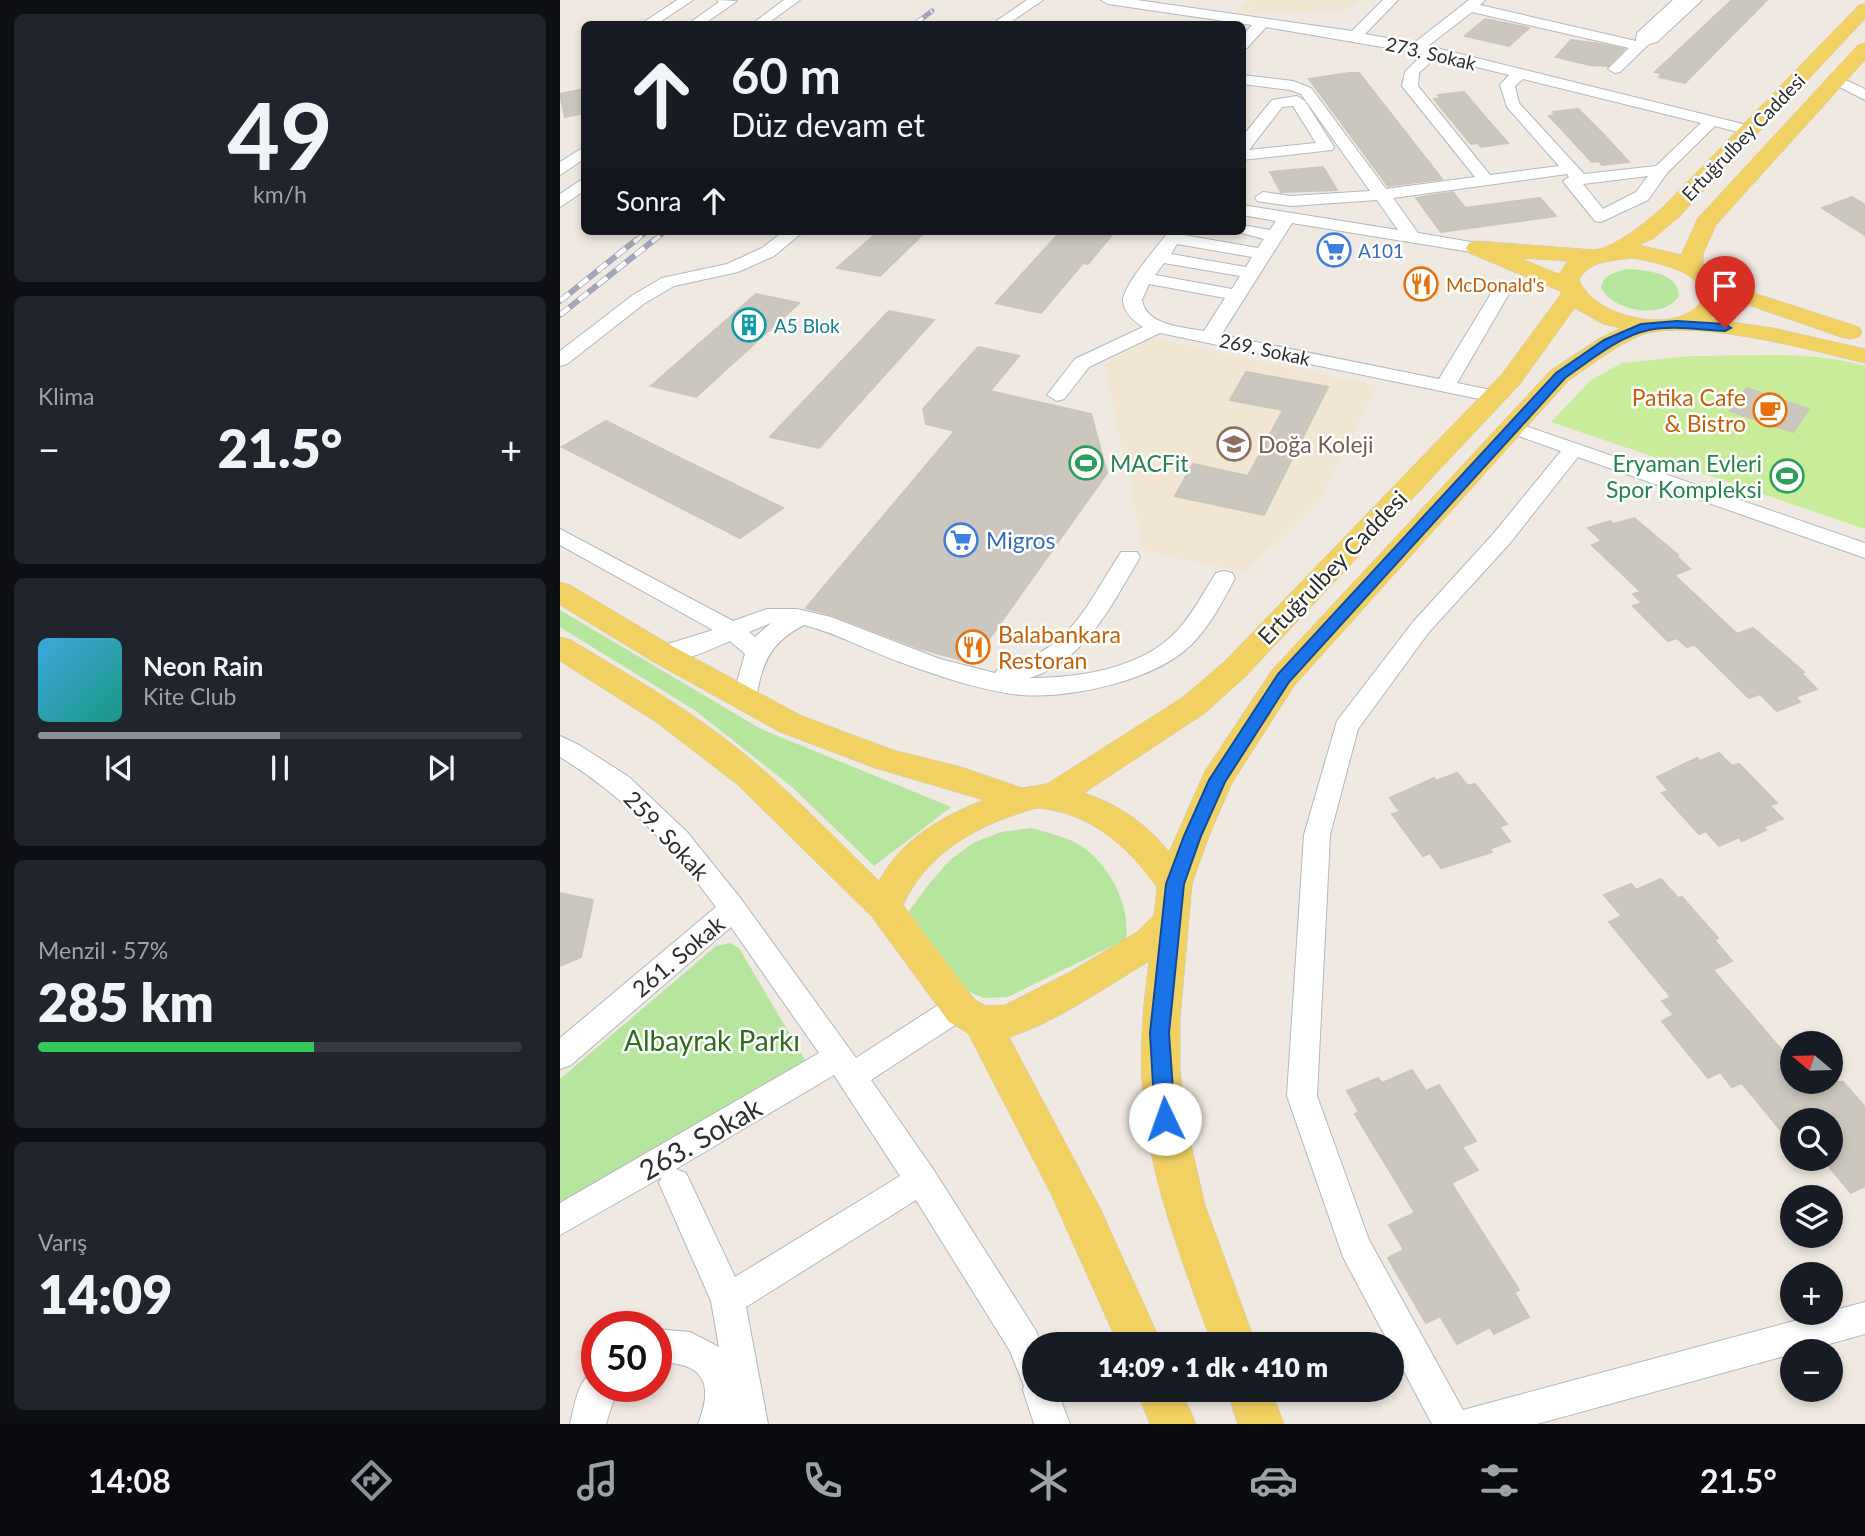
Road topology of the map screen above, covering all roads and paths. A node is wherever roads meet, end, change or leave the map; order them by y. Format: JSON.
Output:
{"nodes":[{"id":1,"x":686,"y":0,"type":"edge"},
{"id":2,"x":724,"y":0,"type":"edge"},
{"id":3,"x":793,"y":0,"type":"edge"},
{"id":4,"x":1036,"y":0,"type":"edge"},
{"id":5,"x":1108,"y":0,"type":"edge"},
{"id":6,"x":1391,"y":0,"type":"edge"},
{"id":7,"x":1681,"y":0,"type":"edge"},
{"id":8,"x":1695,"y":0,"type":"edge"},
{"id":9,"x":1474,"y":3,"type":"edge"},
{"id":10,"x":1865,"y":9,"type":"edge"},
{"id":11,"x":1352,"y":16,"type":"dead end"},
{"id":12,"x":653,"y":21,"type":"edge"},
{"id":13,"x":700,"y":21,"type":"edge"},
{"id":14,"x":763,"y":21,"type":"edge"},
{"id":15,"x":1004,"y":21,"type":"edge"},
{"id":16,"x":1232,"y":21,"type":"edge"},
{"id":17,"x":1250,"y":24,"type":"edge"},
{"id":18,"x":1335,"y":33,"type":"junction"},
{"id":19,"x":1354,"y":36,"type":"junction"},
{"id":20,"x":1642,"y":43,"type":"junction"},
{"id":21,"x":1865,"y":49,"type":"edge"},
{"id":22,"x":1425,"y":50,"type":"junction"},
{"id":23,"x":1615,"y":69,"type":"dead end"},
{"id":24,"x":1520,"y":74,"type":"junction"},
{"id":25,"x":1246,"y":80,"type":"edge"},
{"id":26,"x":1837,"y":80,"type":"junction"},
{"id":27,"x":1865,"y":95,"type":"edge"},
{"id":28,"x":1712,"y":121,"type":"junction"},
{"id":29,"x":1749,"y":130,"type":"junction"},
{"id":30,"x":1246,"y":143,"type":"edge"},
{"id":31,"x":560,"y":148,"type":"edge"},
{"id":32,"x":581,"y":152,"type":"edge"},
{"id":33,"x":581,"y":154,"type":"edge"},
{"id":34,"x":1246,"y":155,"type":"edge"},
{"id":35,"x":560,"y":170,"type":"edge"},
{"id":36,"x":1661,"y":170,"type":"junction"},
{"id":37,"x":1576,"y":175,"type":"junction"},
{"id":38,"x":1486,"y":181,"type":"junction"},
{"id":39,"x":581,"y":185,"type":"edge"},
{"id":40,"x":1246,"y":195,"type":"edge"},
{"id":41,"x":1382,"y":195,"type":"junction"},
{"id":42,"x":560,"y":202,"type":"edge"},
{"id":43,"x":1246,"y":210,"type":"edge"},
{"id":44,"x":1287,"y":217,"type":"junction"},
{"id":45,"x":1246,"y":231,"type":"edge"},
{"id":46,"x":790,"y":235,"type":"edge"},
{"id":47,"x":1176,"y":235,"type":"edge"},
{"id":48,"x":1275,"y":236,"type":"junction"},
{"id":49,"x":1412,"y":237,"type":"junction"},
{"id":50,"x":1477,"y":248,"type":"junction"},
{"id":51,"x":1264,"y":254,"type":"junction"},
{"id":52,"x":1602,"y":254,"type":"junction"},
{"id":53,"x":1160,"y":257,"type":"junction"},
{"id":54,"x":1251,"y":273,"type":"junction"},
{"id":55,"x":1700,"y":273,"type":"junction"},
{"id":56,"x":1144,"y":278,"type":"junction"},
{"id":57,"x":1570,"y":291,"type":"junction"},
{"id":58,"x":1501,"y":292,"type":"dead end"},
{"id":59,"x":1237,"y":295,"type":"junction"},
{"id":60,"x":1677,"y":324,"type":"junction"},
{"id":61,"x":1645,"y":326,"type":"junction"},
{"id":62,"x":1158,"y":327,"type":"junction"},
{"id":63,"x":1865,"y":337,"type":"edge"},
{"id":64,"x":1209,"y":338,"type":"junction"},
{"id":65,"x":1865,"y":356,"type":"edge"},
{"id":66,"x":560,"y":360,"type":"edge"},
{"id":67,"x":1445,"y":386,"type":"junction"},
{"id":68,"x":1057,"y":395,"type":"dead end"},
{"id":69,"x":1494,"y":396,"type":"junction"},
{"id":70,"x":1511,"y":427,"type":"junction"},
{"id":71,"x":1574,"y":449,"type":"junction"},
{"id":72,"x":560,"y":536,"type":"edge"},
{"id":73,"x":1865,"y":551,"type":"edge"},
{"id":74,"x":1129,"y":556,"type":"dead end"},
{"id":75,"x":1224,"y":578,"type":"dead end"},
{"id":76,"x":560,"y":592,"type":"edge"},
{"id":77,"x":803,"y":617,"type":"junction"},
{"id":78,"x":732,"y":631,"type":"junction"},
{"id":79,"x":560,"y":647,"type":"edge"},
{"id":80,"x":758,"y":652,"type":"junction"},
{"id":81,"x":663,"y":654,"type":"junction"},
{"id":82,"x":980,"y":677,"type":"junction"},
{"id":83,"x":744,"y":699,"type":"junction"},
{"id":84,"x":560,"y":745,"type":"edge"},
{"id":85,"x":1037,"y":798,"type":"junction"},
{"id":86,"x":1173,"y":903,"type":"junction"},
{"id":87,"x":884,"y":907,"type":"junction"},
{"id":88,"x":733,"y":910,"type":"junction"},
{"id":89,"x":970,"y":1015,"type":"junction"},
{"id":90,"x":560,"y":1056,"type":"edge"},
{"id":91,"x":846,"y":1066,"type":"junction"},
{"id":92,"x":922,"y":1179,"type":"junction"},
{"id":93,"x":675,"y":1183,"type":"dead end"},
{"id":94,"x":560,"y":1220,"type":"edge"},
{"id":95,"x":727,"y":1300,"type":"junction"},
{"id":96,"x":1865,"y":1318,"type":"edge"},
{"id":97,"x":1135,"y":1332,"type":"edge"},
{"id":98,"x":1230,"y":1332,"type":"edge"},
{"id":99,"x":1022,"y":1340,"type":"edge"},
{"id":100,"x":672,"y":1344,"type":"edge"},
{"id":101,"x":730,"y":1370,"type":"junction"},
{"id":102,"x":593,"y":1402,"type":"edge"},
{"id":103,"x":1044,"y":1402,"type":"edge"},
{"id":104,"x":1163,"y":1402,"type":"edge"},
{"id":105,"x":1253,"y":1402,"type":"edge"},
{"id":106,"x":588,"y":1424,"type":"edge"},
{"id":107,"x":716,"y":1424,"type":"edge"},
{"id":108,"x":750,"y":1424,"type":"edge"},
{"id":109,"x":1052,"y":1424,"type":"edge"},
{"id":110,"x":1173,"y":1424,"type":"edge"},
{"id":111,"x":1261,"y":1424,"type":"edge"},
{"id":112,"x":1451,"y":1424,"type":"edge"},
{"id":113,"x":1472,"y":1424,"type":"edge"}],
"edges":[{"from":1,"to":12,"type":"street"},
{"from":2,"to":13,"type":"street"},
{"from":3,"to":14,"type":"street"},
{"from":4,"to":15,"type":"street"},
{"from":5,"to":16,"type":"street","name":"273. Sokak"},
{"from":6,"to":19,"type":"street"},
{"from":7,"to":20,"type":"street"},
{"from":8,"to":20,"type":"street"},
{"from":9,"to":20,"type":"street"},
{"from":9,"to":22,"type":"street"},
{"from":10,"to":29,"type":"main road","name":"Ertuğrulbey Caddesi"},
{"from":11,"to":18,"type":"street"},
{"from":17,"to":18,"type":"street","name":"273. Sokak"},
{"from":18,"to":19,"type":"street","name":"273. Sokak"},
{"from":19,"to":22,"type":"street","name":"273. Sokak"},
{"from":20,"to":23,"type":"street"},
{"from":21,"to":26,"type":"main road","name":"Ertuğrulbey Caddesi"},
{"from":22,"to":24,"type":"street","name":"273. Sokak"},
{"from":22,"to":38,"type":"street"},
{"from":24,"to":28,"type":"street","name":"273. Sokak"},
{"from":24,"to":37,"type":"street"},
{"from":25,"to":41,"type":"street"},
{"from":26,"to":27,"type":"street"},
{"from":26,"to":55,"type":"main road","name":"Ertuğrulbey Caddesi"},
{"from":28,"to":29,"type":"street","name":"273. Sokak"},
{"from":28,"to":36,"type":"street"},
{"from":29,"to":52,"type":"main road","name":"Ertuğrulbey Caddesi"},
{"from":30,"to":34,"type":"street"},
{"from":31,"to":32,"type":"street"},
{"from":33,"to":35,"type":"street"},
{"from":36,"to":37,"type":"street"},
{"from":36,"to":37,"type":"street"},
{"from":37,"to":38,"type":"street"},
{"from":38,"to":41,"type":"street"},
{"from":39,"to":42,"type":"street"},
{"from":40,"to":41,"type":"street"},
{"from":41,"to":49,"type":"street"},
{"from":43,"to":44,"type":"street"},
{"from":44,"to":48,"type":"street"},
{"from":44,"to":49,"type":"street"},
{"from":45,"to":48,"type":"street"},
{"from":46,"to":66,"type":"street"},
{"from":47,"to":51,"type":"street"},
{"from":47,"to":53,"type":"street","name":"269. Sokak"},
{"from":48,"to":51,"type":"street"},
{"from":49,"to":50,"type":"street"},
{"from":50,"to":52,"type":"main road"},
{"from":50,"to":57,"type":"main road"},
{"from":51,"to":54,"type":"street"},
{"from":52,"to":55,"type":"main road"},
{"from":52,"to":57,"type":"main road","name":"Ertuğrulbey Caddesi"},
{"from":53,"to":54,"type":"street"},
{"from":53,"to":56,"type":"street","name":"269. Sokak"},
{"from":54,"to":59,"type":"street"},
{"from":55,"to":60,"type":"main road","name":"Ertuğrulbey Caddesi"},
{"from":55,"to":63,"type":"main road"},
{"from":56,"to":59,"type":"street"},
{"from":56,"to":62,"type":"street","name":"269. Sokak"},
{"from":57,"to":61,"type":"main road"},
{"from":57,"to":69,"type":"main road","name":"Ertuğrulbey Caddesi"},
{"from":58,"to":67,"type":"street"},
{"from":59,"to":64,"type":"street"},
{"from":60,"to":61,"type":"main road"},
{"from":60,"to":65,"type":"main road"},
{"from":61,"to":70,"type":"main road","name":"Ertuğrulbey Caddesi"},
{"from":62,"to":64,"type":"street","name":"269. Sokak"},
{"from":62,"to":68,"type":"street"},
{"from":64,"to":67,"type":"street","name":"269. Sokak"},
{"from":67,"to":69,"type":"street","name":"269. Sokak"},
{"from":69,"to":85,"type":"main road","name":"Ertuğrulbey Caddesi"},
{"from":70,"to":71,"type":"street"},
{"from":70,"to":86,"type":"main road","name":"Ertuğrulbey Caddesi"},
{"from":71,"to":73,"type":"street"},
{"from":71,"to":112,"type":"street"},
{"from":72,"to":78,"type":"street"},
{"from":74,"to":82,"type":"street"},
{"from":75,"to":82,"type":"street"},
{"from":76,"to":81,"type":"main road"},
{"from":77,"to":78,"type":"street"},
{"from":77,"to":80,"type":"street"},
{"from":77,"to":82,"type":"street"},
{"from":78,"to":80,"type":"street"},
{"from":78,"to":81,"type":"street"},
{"from":79,"to":87,"type":"main road"},
{"from":80,"to":83,"type":"street"},
{"from":81,"to":83,"type":"main road"},
{"from":83,"to":85,"type":"main road"},
{"from":84,"to":88,"type":"street","name":"259. Sokak"},
{"from":85,"to":86,"type":"main road"},
{"from":85,"to":87,"type":"main road"},
{"from":86,"to":89,"type":"main road"},
{"from":86,"to":98,"type":"main road"},
{"from":87,"to":89,"type":"main road"},
{"from":88,"to":90,"type":"street","name":"261. Sokak"},
{"from":88,"to":91,"type":"street","name":"259. Sokak"},
{"from":89,"to":91,"type":"street","name":"263. Sokak"},
{"from":89,"to":97,"type":"main road"},
{"from":91,"to":92,"type":"street","name":"259. Sokak"},
{"from":91,"to":94,"type":"street","name":"263. Sokak"},
{"from":92,"to":95,"type":"street"},
{"from":92,"to":99,"type":"street","name":"259. Sokak"},
{"from":93,"to":95,"type":"street"},
{"from":95,"to":101,"type":"street"},
{"from":96,"to":113,"type":"street"},
{"from":100,"to":101,"type":"street"},
{"from":101,"to":107,"type":"street"},
{"from":101,"to":108,"type":"street"},
{"from":102,"to":106,"type":"street"},
{"from":103,"to":109,"type":"street"},
{"from":104,"to":110,"type":"main road"},
{"from":105,"to":111,"type":"main road"}]}
